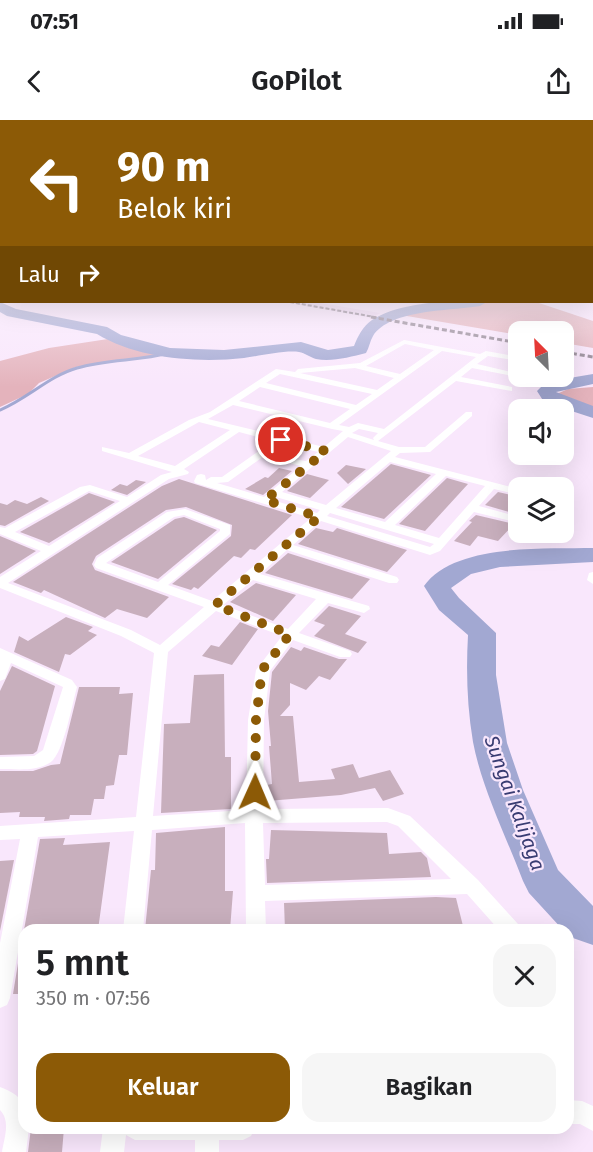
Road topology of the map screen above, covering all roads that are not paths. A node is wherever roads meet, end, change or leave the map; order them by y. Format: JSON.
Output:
{"nodes":[{"id":1,"x":440,"y":349,"type":"junction"},
{"id":2,"x":481,"y":356,"type":"junction"},
{"id":3,"x":508,"y":356,"type":"edge"},
{"id":4,"x":471,"y":365,"type":"junction"},
{"id":5,"x":354,"y":366,"type":"junction"},
{"id":6,"x":287,"y":372,"type":"junction"},
{"id":7,"x":508,"y":373,"type":"edge"},
{"id":8,"x":402,"y":377,"type":"junction"},
{"id":9,"x":455,"y":378,"type":"junction"},
{"id":10,"x":258,"y":384,"type":"junction"},
{"id":11,"x":509,"y":389,"type":"dead end"},
{"id":12,"x":380,"y":393,"type":"junction"},
{"id":13,"x":232,"y":402,"type":"junction"},
{"id":14,"x":358,"y":408,"type":"junction"},
{"id":15,"x":469,"y":414,"type":"dead end"},
{"id":16,"x":201,"y":420,"type":"junction"},
{"id":17,"x":332,"y":426,"type":"junction"},
{"id":18,"x":238,"y":429,"type":"junction"},
{"id":19,"x":348,"y":432,"type":"junction"},
{"id":20,"x":385,"y":432,"type":"junction"},
{"id":21,"x":281,"y":440,"type":"junction"},
{"id":22,"x":373,"y":443,"type":"junction"},
{"id":23,"x":105,"y":449,"type":"dead end"},
{"id":24,"x":398,"y":450,"type":"junction"},
{"id":25,"x":326,"y":451,"type":"junction"},
{"id":26,"x":130,"y":456,"type":"junction"},
{"id":27,"x":387,"y":458,"type":"junction"},
{"id":28,"x":284,"y":459,"type":"dead end"},
{"id":29,"x":309,"y":465,"type":"junction"},
{"id":30,"x":177,"y":473,"type":"junction"},
{"id":31,"x":443,"y":473,"type":"junction"},
{"id":32,"x":201,"y":477,"type":"junction"},
{"id":33,"x":492,"y":485,"type":"junction"},
{"id":34,"x":508,"y":489,"type":"edge"},
{"id":35,"x":269,"y":496,"type":"junction"},
{"id":36,"x":130,"y":501,"type":"junction"},
{"id":37,"x":472,"y":508,"type":"junction"},
{"id":38,"x":323,"y":514,"type":"junction"},
{"id":39,"x":508,"y":517,"type":"edge"},
{"id":40,"x":386,"y":527,"type":"junction"},
{"id":41,"x":3,"y":531,"type":"edge"},
{"id":42,"x":440,"y":542,"type":"junction"},
{"id":43,"x":285,"y":546,"type":"junction"},
{"id":44,"x":51,"y":551,"type":"junction"},
{"id":45,"x":250,"y":575,"type":"junction"},
{"id":46,"x":593,"y":576,"type":"edge"},
{"id":47,"x":393,"y":580,"type":"dead end"},
{"id":48,"x":593,"y":580,"type":"edge"},
{"id":49,"x":0,"y":583,"type":"edge"},
{"id":50,"x":160,"y":586,"type":"junction"},
{"id":51,"x":325,"y":598,"type":"junction"},
{"id":52,"x":215,"y":605,"type":"junction"},
{"id":53,"x":364,"y":609,"type":"dead end"},
{"id":54,"x":290,"y":634,"type":"junction"},
{"id":55,"x":161,"y":651,"type":"junction"},
{"id":56,"x":3,"y":654,"type":"edge"},
{"id":57,"x":345,"y":654,"type":"dead end"},
{"id":58,"x":0,"y":676,"type":"edge"},
{"id":59,"x":0,"y":763,"type":"edge"},
{"id":60,"x":254,"y":816,"type":"junction"},
{"id":61,"x":142,"y":822,"type":"junction"},
{"id":62,"x":30,"y":832,"type":"junction"},
{"id":63,"x":0,"y":833,"type":"edge"},
{"id":64,"x":471,"y":886,"type":"junction"},
{"id":65,"x":255,"y":893,"type":"junction"},
{"id":66,"x":134,"y":924,"type":"edge"},
{"id":67,"x":256,"y":924,"type":"edge"},
{"id":68,"x":506,"y":924,"type":"edge"},
{"id":69,"x":0,"y":998,"type":"edge"},
{"id":70,"x":0,"y":1098,"type":"edge"},
{"id":71,"x":574,"y":1112,"type":"edge"},
{"id":72,"x":593,"y":1119,"type":"edge"},
{"id":73,"x":114,"y":1134,"type":"edge"},
{"id":74,"x":168,"y":1134,"type":"edge"},
{"id":75,"x":226,"y":1134,"type":"edge"},
{"id":76,"x":207,"y":1141,"type":"edge"},
{"id":77,"x":15,"y":1152,"type":"edge"},
{"id":78,"x":112,"y":1152,"type":"edge"}],
"edges":[{"from":1,"to":2,"type":"street"},
{"from":1,"to":5,"type":"street"},
{"from":1,"to":8,"type":"street"},
{"from":2,"to":3,"type":"street"},
{"from":2,"to":4,"type":"street"},
{"from":4,"to":7,"type":"street"},
{"from":4,"to":9,"type":"street"},
{"from":5,"to":6,"type":"street"},
{"from":5,"to":8,"type":"street"},
{"from":6,"to":10,"type":"street"},
{"from":6,"to":12,"type":"street"},
{"from":8,"to":12,"type":"street"},
{"from":9,"to":11,"type":"street"},
{"from":9,"to":20,"type":"street"},
{"from":10,"to":13,"type":"street"},
{"from":10,"to":14,"type":"street"},
{"from":12,"to":14,"type":"street"},
{"from":13,"to":16,"type":"street"},
{"from":13,"to":17,"type":"street"},
{"from":14,"to":17,"type":"street"},
{"from":15,"to":24,"type":"street"},
{"from":16,"to":18,"type":"street"},
{"from":16,"to":26,"type":"street"},
{"from":17,"to":19,"type":"street"},
{"from":18,"to":21,"type":"street"},
{"from":18,"to":30,"type":"street"},
{"from":19,"to":20,"type":"street"},
{"from":19,"to":22,"type":"street"},
{"from":19,"to":25,"type":"street"},
{"from":20,"to":22,"type":"street"},
{"from":21,"to":25,"type":"street"},
{"from":21,"to":32,"type":"street"},
{"from":22,"to":24,"type":"street"},
{"from":23,"to":26,"type":"street"},
{"from":24,"to":27,"type":"street"},
{"from":25,"to":29,"type":"street"},
{"from":26,"to":30,"type":"street"},
{"from":27,"to":31,"type":"street"},
{"from":27,"to":38,"type":"street"},
{"from":28,"to":29,"type":"street"},
{"from":29,"to":35,"type":"street"},
{"from":30,"to":32,"type":"street"},
{"from":30,"to":36,"type":"street"},
{"from":31,"to":33,"type":"street"},
{"from":31,"to":40,"type":"street"},
{"from":32,"to":35,"type":"street"},
{"from":33,"to":34,"type":"street"},
{"from":33,"to":37,"type":"street"},
{"from":35,"to":38,"type":"street"},
{"from":36,"to":41,"type":"street"},
{"from":36,"to":44,"type":"street"},
{"from":37,"to":39,"type":"street"},
{"from":37,"to":42,"type":"street"},
{"from":38,"to":40,"type":"street"},
{"from":38,"to":42,"type":"street"},
{"from":38,"to":43,"type":"street"},
{"from":40,"to":42,"type":"street"},
{"from":41,"to":44,"type":"street"},
{"from":43,"to":45,"type":"street"},
{"from":43,"to":47,"type":"street"},
{"from":44,"to":49,"type":"street"},
{"from":45,"to":51,"type":"street"},
{"from":45,"to":52,"type":"street"},
{"from":46,"to":48,"type":"street"},
{"from":49,"to":55,"type":"street"},
{"from":50,"to":50,"type":"street"},
{"from":50,"to":52,"type":"street"},
{"from":51,"to":53,"type":"street"},
{"from":51,"to":54,"type":"street"},
{"from":52,"to":54,"type":"street"},
{"from":52,"to":55,"type":"street"},
{"from":54,"to":57,"type":"street"},
{"from":54,"to":60,"type":"street"},
{"from":55,"to":61,"type":"street"},
{"from":56,"to":58,"type":"street"},
{"from":56,"to":59,"type":"street"},
{"from":60,"to":61,"type":"street"},
{"from":60,"to":64,"type":"street"},
{"from":60,"to":65,"type":"street"},
{"from":61,"to":62,"type":"street"},
{"from":61,"to":66,"type":"street"},
{"from":62,"to":63,"type":"street"},
{"from":62,"to":69,"type":"street"},
{"from":64,"to":65,"type":"street"},
{"from":64,"to":68,"type":"street"},
{"from":65,"to":67,"type":"street"},
{"from":70,"to":77,"type":"street"},
{"from":71,"to":72,"type":"street"},
{"from":73,"to":78,"type":"street"},
{"from":74,"to":76,"type":"street"},
{"from":75,"to":76,"type":"street"}]}
